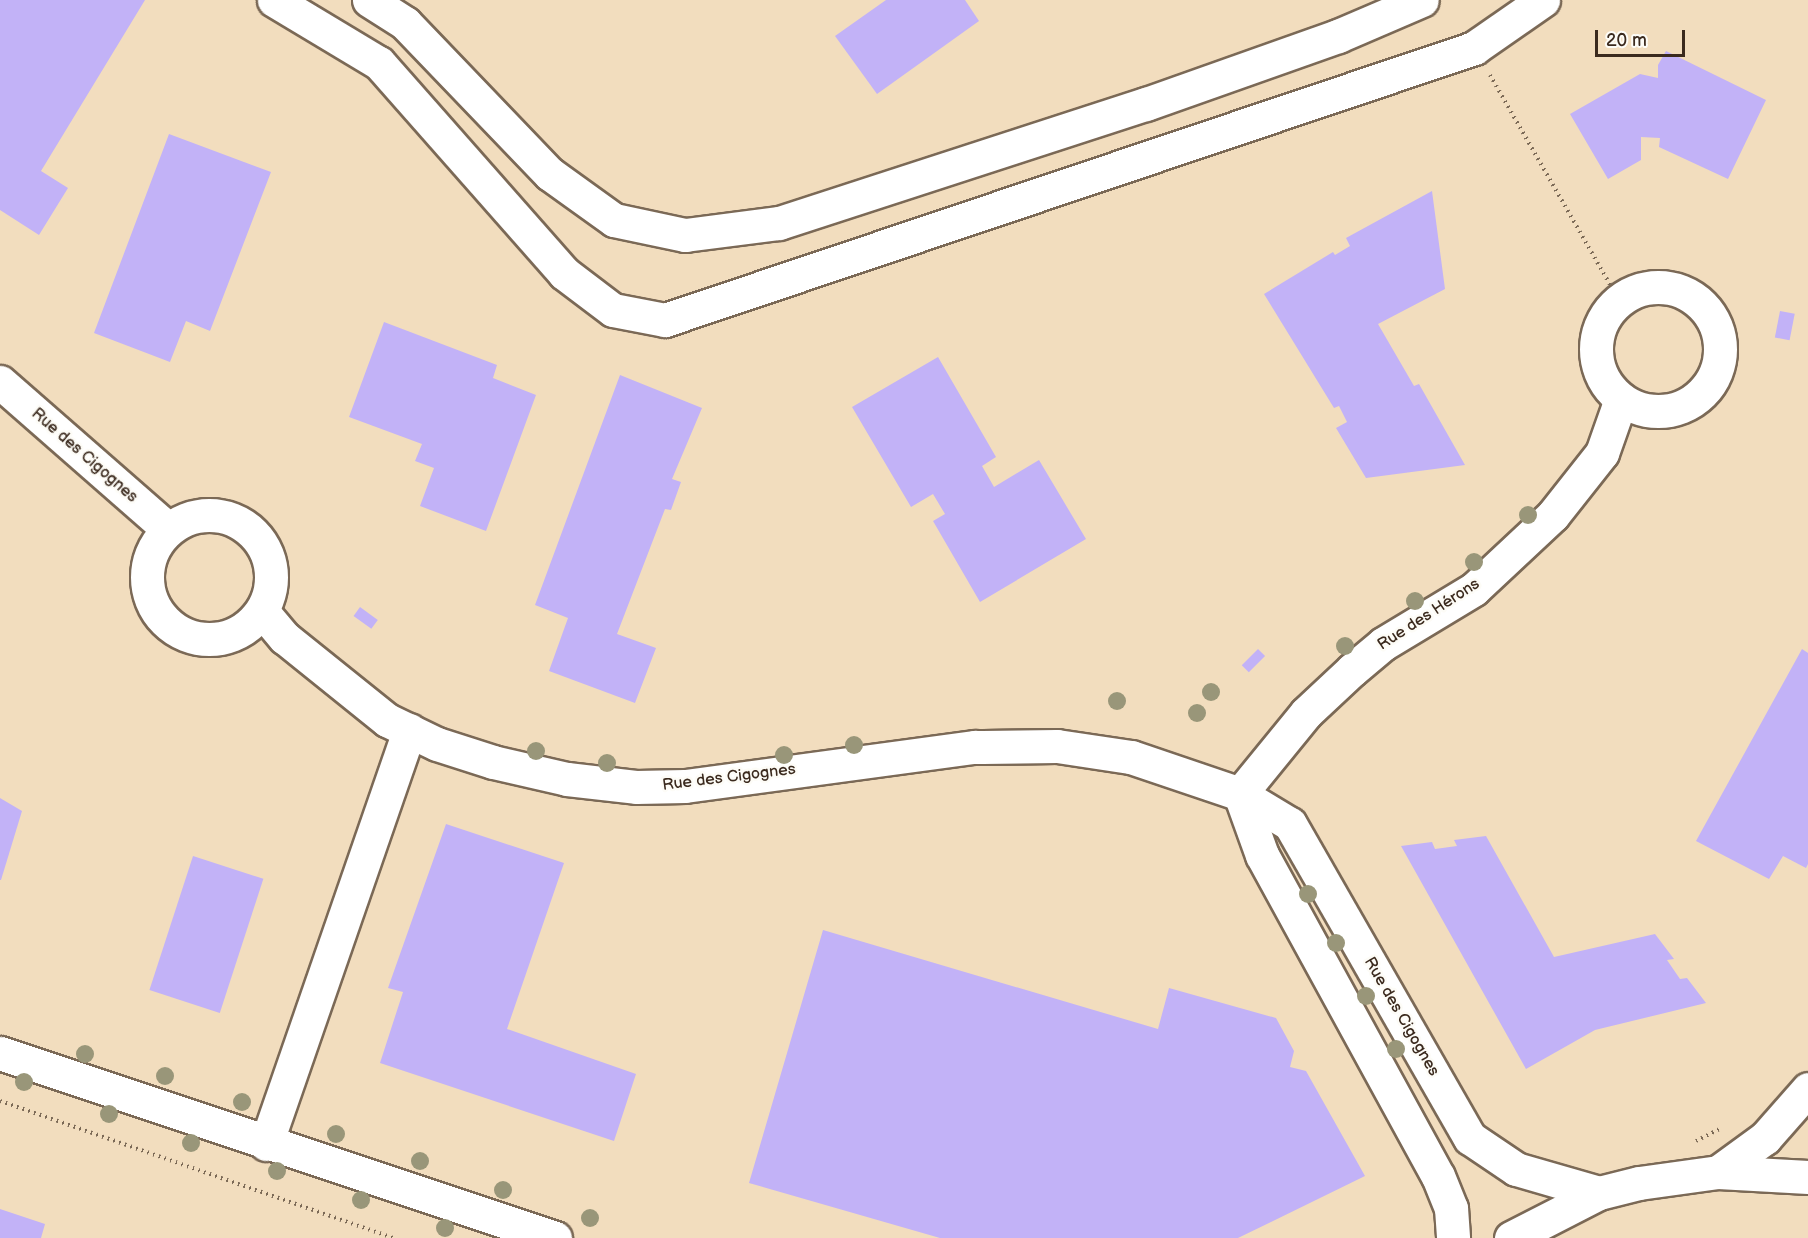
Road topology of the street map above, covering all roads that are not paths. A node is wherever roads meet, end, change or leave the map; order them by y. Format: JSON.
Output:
{"nodes":[{"id":1,"x":274,"y":0,"type":"edge"},
{"id":2,"x":369,"y":0,"type":"edge"},
{"id":3,"x":1422,"y":0,"type":"edge"},
{"id":4,"x":1543,"y":0,"type":"edge"},
{"id":5,"x":0,"y":382,"type":"edge"},
{"id":6,"x":1621,"y":399,"type":"junction"},
{"id":7,"x":168,"y":529,"type":"junction"},
{"id":8,"x":262,"y":611,"type":"junction"},
{"id":9,"x":409,"y":730,"type":"junction"},
{"id":10,"x":1240,"y":794,"type":"junction"},
{"id":11,"x":0,"y":1053,"type":"edge"},
{"id":12,"x":1808,"y":1089,"type":"edge"},
{"id":13,"x":266,"y":1144,"type":"junction"},
{"id":14,"x":1718,"y":1172,"type":"junction"},
{"id":15,"x":1802,"y":1176,"type":"edge"},
{"id":16,"x":1599,"y":1193,"type":"junction"},
{"id":17,"x":555,"y":1238,"type":"edge"},
{"id":18,"x":1453,"y":1238,"type":"edge"},
{"id":19,"x":1511,"y":1238,"type":"edge"}],
"edges":[{"from":1,"to":4,"type":"main road"},
{"from":2,"to":3,"type":"main road"},
{"from":5,"to":7,"type":"main road","name":"Rue des Cigognes"},
{"from":6,"to":6,"type":"main road"},
{"from":6,"to":10,"type":"main road","name":"Rue des Hérons"},
{"from":7,"to":8,"type":"main road"},
{"from":7,"to":8,"type":"main road"},
{"from":8,"to":9,"type":"main road","name":"Rue des Cigognes"},
{"from":9,"to":10,"type":"main road","name":"Rue des Cigognes"},
{"from":9,"to":13,"type":"main road"},
{"from":10,"to":16,"type":"main road","name":"Rue des Cigognes"},
{"from":10,"to":18,"type":"main road"},
{"from":11,"to":13,"type":"main road"},
{"from":12,"to":14,"type":"main road"},
{"from":13,"to":17,"type":"main road"},
{"from":14,"to":15,"type":"main road"},
{"from":14,"to":16,"type":"main road"},
{"from":16,"to":19,"type":"main road"}]}
